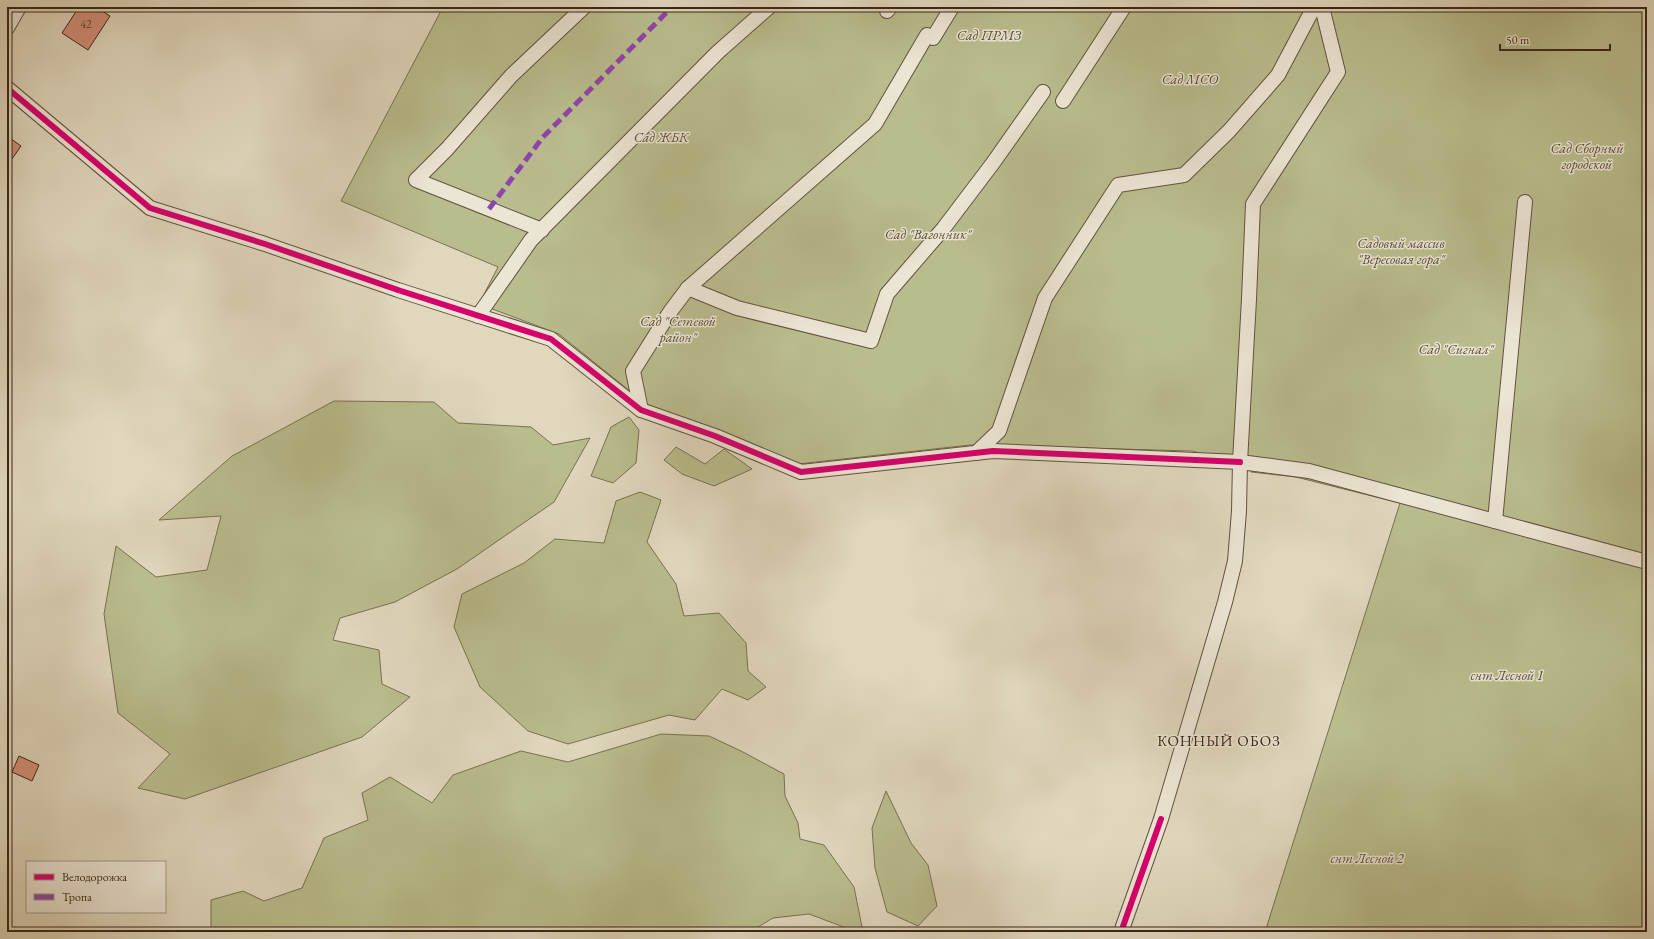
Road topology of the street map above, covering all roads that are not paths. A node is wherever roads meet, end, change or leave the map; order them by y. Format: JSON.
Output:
{"nodes":[{"id":1,"x":20,"y":7,"type":"edge"},
{"id":2,"x":584,"y":7,"type":"edge"},
{"id":3,"x":769,"y":7,"type":"edge"},
{"id":4,"x":952,"y":7,"type":"edge"},
{"id":5,"x":1124,"y":7,"type":"edge"},
{"id":6,"x":1314,"y":7,"type":"edge"},
{"id":7,"x":1322,"y":7,"type":"edge"},
{"id":8,"x":7,"y":28,"type":"edge"},
{"id":9,"x":7,"y":88,"type":"edge"},
{"id":10,"x":1043,"y":92,"type":"dead end"},
{"id":11,"x":1063,"y":102,"type":"dead end"},
{"id":12,"x":1525,"y":202,"type":"dead end"},
{"id":13,"x":542,"y":230,"type":"junction"},
{"id":14,"x":688,"y":288,"type":"junction"},
{"id":15,"x":478,"y":316,"type":"junction"},
{"id":16,"x":641,"y":410,"type":"junction"},
{"id":17,"x":976,"y":453,"type":"junction"},
{"id":18,"x":1240,"y":462,"type":"junction"},
{"id":19,"x":1495,"y":521,"type":"junction"},
{"id":20,"x":1647,"y":562,"type":"edge"},
{"id":21,"x":1122,"y":932,"type":"edge"}],
"edges":[{"from":1,"to":8,"type":"street"},
{"from":2,"to":13,"type":"street"},
{"from":3,"to":13,"type":"street"},
{"from":4,"to":14,"type":"street"},
{"from":5,"to":11,"type":"street"},
{"from":6,"to":17,"type":"street"},
{"from":7,"to":18,"type":"street"},
{"from":9,"to":15,"type":"street"},
{"from":10,"to":14,"type":"street"},
{"from":12,"to":19,"type":"street"},
{"from":13,"to":15,"type":"street"},
{"from":14,"to":16,"type":"street"},
{"from":15,"to":16,"type":"street"},
{"from":16,"to":17,"type":"street"},
{"from":17,"to":18,"type":"street"},
{"from":18,"to":19,"type":"street"},
{"from":18,"to":21,"type":"street"},
{"from":19,"to":20,"type":"street"}]}
